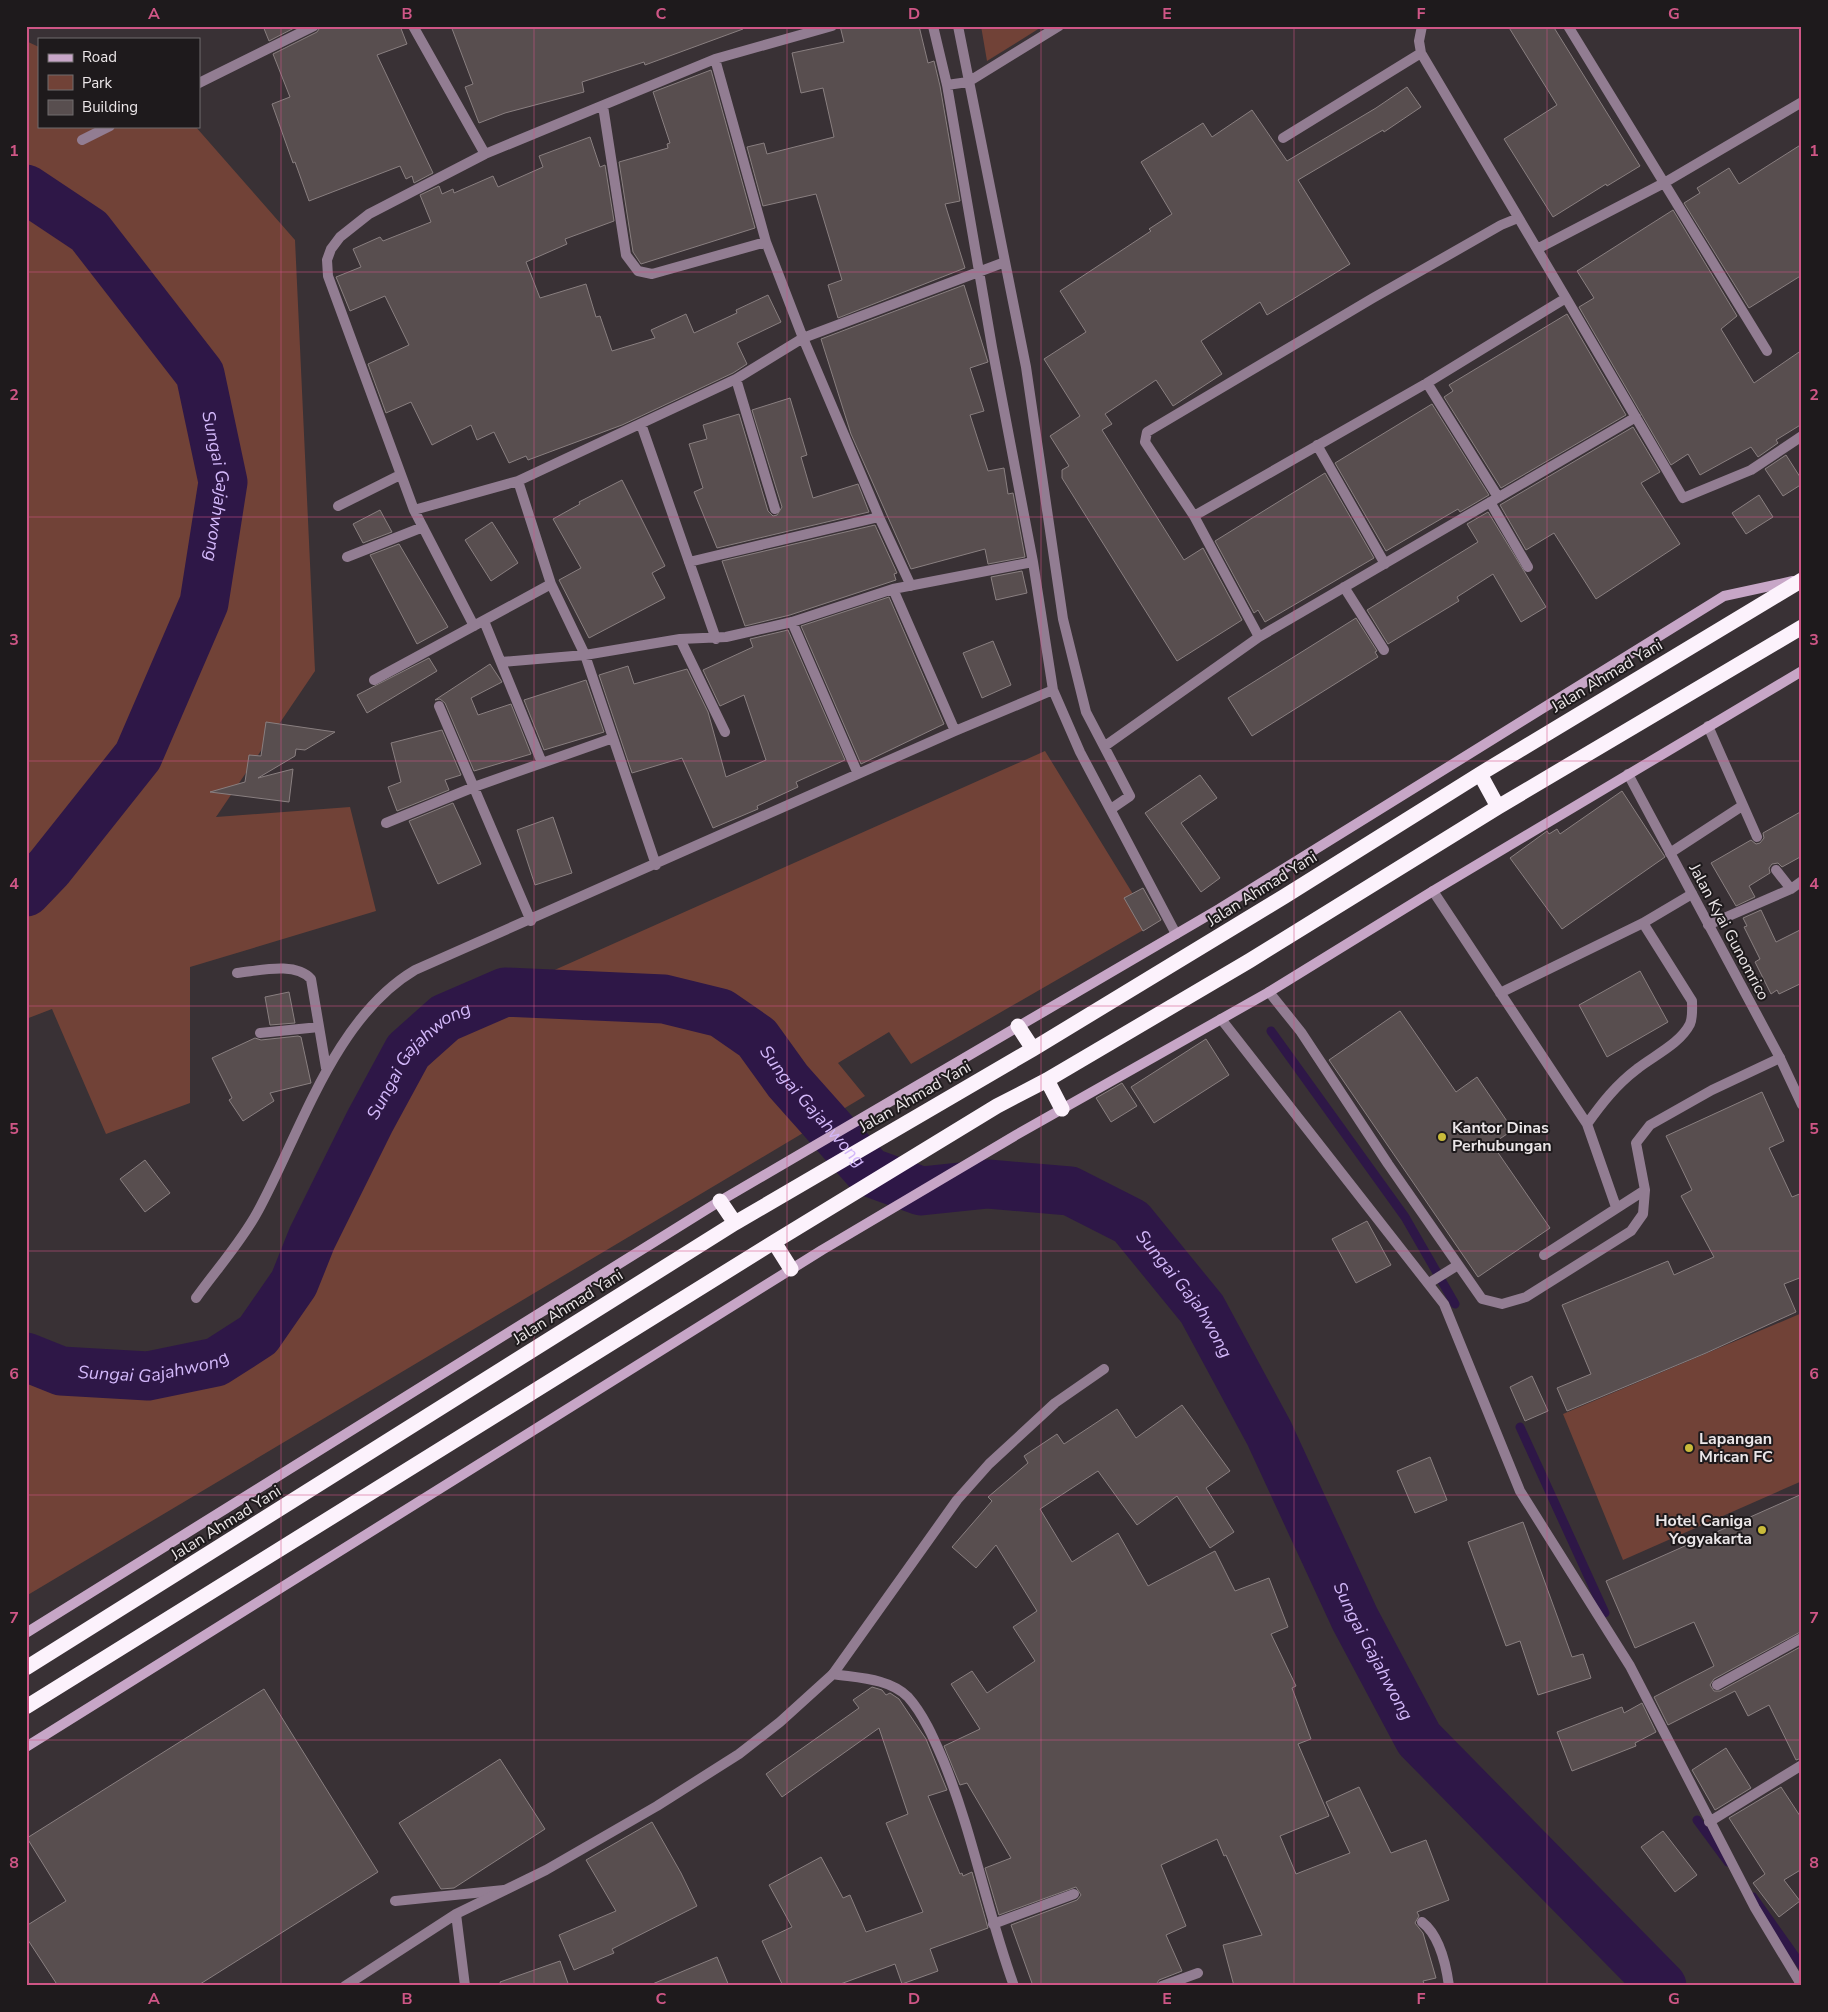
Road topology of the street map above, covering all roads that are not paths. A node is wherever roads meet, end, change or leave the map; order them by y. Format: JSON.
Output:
{"nodes":[{"id":1,"x":314,"y":26,"type":"edge"},
{"id":2,"x":413,"y":26,"type":"edge"},
{"id":3,"x":832,"y":26,"type":"edge"},
{"id":4,"x":933,"y":26,"type":"edge"},
{"id":5,"x":958,"y":26,"type":"edge"},
{"id":6,"x":1060,"y":26,"type":"edge"},
{"id":7,"x":1422,"y":26,"type":"edge"},
{"id":8,"x":1568,"y":26,"type":"edge"},
{"id":9,"x":1421,"y":53,"type":"junction"},
{"id":10,"x":715,"y":60,"type":"junction"},
{"id":11,"x":967,"y":82,"type":"junction"},
{"id":12,"x":200,"y":83,"type":"edge"},
{"id":13,"x":949,"y":84,"type":"junction"},
{"id":14,"x":1802,"y":102,"type":"edge"},
{"id":15,"x":603,"y":106,"type":"junction"},
{"id":16,"x":106,"y":128,"type":"edge"},
{"id":17,"x":1283,"y":138,"type":"dead end"},
{"id":18,"x":82,"y":140,"type":"dead end"},
{"id":19,"x":485,"y":154,"type":"junction"},
{"id":20,"x":1664,"y":183,"type":"junction"},
{"id":21,"x":1518,"y":218,"type":"junction"},
{"id":22,"x":766,"y":242,"type":"junction"},
{"id":23,"x":1538,"y":249,"type":"junction"},
{"id":24,"x":1003,"y":262,"type":"junction"},
{"id":25,"x":983,"y":268,"type":"junction"},
{"id":26,"x":1566,"y":298,"type":"junction"},
{"id":27,"x":803,"y":338,"type":"junction"},
{"id":28,"x":1767,"y":351,"type":"dead end"},
{"id":29,"x":736,"y":379,"type":"junction"},
{"id":30,"x":1427,"y":383,"type":"junction"},
{"id":31,"x":1636,"y":417,"type":"junction"},
{"id":32,"x":641,"y":424,"type":"junction"},
{"id":33,"x":1802,"y":436,"type":"edge"},
{"id":34,"x":1317,"y":445,"type":"junction"},
{"id":35,"x":400,"y":474,"type":"junction"},
{"id":36,"x":518,"y":481,"type":"junction"},
{"id":37,"x":1494,"y":499,"type":"junction"},
{"id":38,"x":338,"y":506,"type":"dead end"},
{"id":39,"x":775,"y":509,"type":"dead end"},
{"id":40,"x":414,"y":510,"type":"junction"},
{"id":41,"x":1194,"y":516,"type":"junction"},
{"id":42,"x":878,"y":517,"type":"junction"},
{"id":43,"x":423,"y":527,"type":"junction"},
{"id":44,"x":347,"y":557,"type":"dead end"},
{"id":45,"x":689,"y":562,"type":"junction"},
{"id":46,"x":1033,"y":562,"type":"junction"},
{"id":47,"x":1384,"y":564,"type":"junction"},
{"id":48,"x":1528,"y":567,"type":"dead end"},
{"id":49,"x":1802,"y":580,"type":"edge"},
{"id":50,"x":551,"y":584,"type":"junction"},
{"id":51,"x":911,"y":586,"type":"junction"},
{"id":52,"x":1344,"y":588,"type":"junction"},
{"id":53,"x":893,"y":589,"type":"junction"},
{"id":54,"x":484,"y":621,"type":"junction"},
{"id":55,"x":792,"y":622,"type":"junction"},
{"id":56,"x":474,"y":626,"type":"junction"},
{"id":57,"x":1802,"y":627,"type":"edge"},
{"id":58,"x":1259,"y":637,"type":"junction"},
{"id":59,"x":680,"y":639,"type":"junction"},
{"id":60,"x":716,"y":639,"type":"junction"},
{"id":61,"x":1384,"y":650,"type":"dead end"},
{"id":62,"x":585,"y":655,"type":"junction"},
{"id":63,"x":501,"y":662,"type":"junction"},
{"id":64,"x":1802,"y":671,"type":"edge"},
{"id":65,"x":374,"y":680,"type":"dead end"},
{"id":66,"x":1053,"y":690,"type":"junction"},
{"id":67,"x":439,"y":706,"type":"dead end"},
{"id":68,"x":1708,"y":726,"type":"junction"},
{"id":69,"x":955,"y":731,"type":"junction"},
{"id":70,"x":725,"y":732,"type":"dead end"},
{"id":71,"x":613,"y":738,"type":"junction"},
{"id":72,"x":1105,"y":746,"type":"junction"},
{"id":73,"x":542,"y":763,"type":"junction"},
{"id":74,"x":858,"y":774,"type":"junction"},
{"id":75,"x":1480,"y":774,"type":"junction"},
{"id":76,"x":1628,"y":774,"type":"junction"},
{"id":77,"x":474,"y":787,"type":"junction"},
{"id":78,"x":1118,"y":804,"type":"junction"},
{"id":79,"x":1742,"y":806,"type":"junction"},
{"id":80,"x":1498,"y":807,"type":"junction"},
{"id":81,"x":386,"y":823,"type":"dead end"},
{"id":82,"x":1757,"y":837,"type":"dead end"},
{"id":83,"x":1670,"y":853,"type":"junction"},
{"id":84,"x":656,"y":865,"type":"junction"},
{"id":85,"x":1776,"y":870,"type":"dead end"},
{"id":86,"x":1802,"y":881,"type":"edge"},
{"id":87,"x":1790,"y":889,"type":"junction"},
{"id":88,"x":1433,"y":891,"type":"junction"},
{"id":89,"x":1692,"y":894,"type":"junction"},
{"id":90,"x":531,"y":921,"type":"junction"},
{"id":91,"x":1643,"y":923,"type":"junction"},
{"id":92,"x":1708,"y":925,"type":"junction"},
{"id":93,"x":1176,"y":934,"type":"junction"},
{"id":94,"x":237,"y":973,"type":"dead end"},
{"id":95,"x":1269,"y":992,"type":"junction"},
{"id":96,"x":1500,"y":993,"type":"junction"},
{"id":97,"x":1221,"y":1018,"type":"junction"},
{"id":98,"x":1018,"y":1026,"type":"junction"},
{"id":99,"x":319,"y":1027,"type":"junction"},
{"id":100,"x":260,"y":1033,"type":"dead end"},
{"id":101,"x":1033,"y":1049,"type":"junction"},
{"id":102,"x":1780,"y":1058,"type":"junction"},
{"id":103,"x":326,"y":1068,"type":"junction"},
{"id":104,"x":1047,"y":1080,"type":"junction"},
{"id":105,"x":1802,"y":1106,"type":"edge"},
{"id":106,"x":1062,"y":1109,"type":"junction"},
{"id":107,"x":1587,"y":1124,"type":"junction"},
{"id":108,"x":1645,"y":1190,"type":"junction"},
{"id":109,"x":720,"y":1200,"type":"junction"},
{"id":110,"x":1616,"y":1207,"type":"junction"},
{"id":111,"x":735,"y":1223,"type":"junction"},
{"id":112,"x":774,"y":1242,"type":"junction"},
{"id":113,"x":1544,"y":1255,"type":"dead end"},
{"id":114,"x":1454,"y":1268,"type":"junction"},
{"id":115,"x":791,"y":1269,"type":"junction"},
{"id":116,"x":1432,"y":1281,"type":"junction"},
{"id":117,"x":196,"y":1298,"type":"dead end"},
{"id":118,"x":1104,"y":1369,"type":"dead end"},
{"id":119,"x":26,"y":1633,"type":"edge"},
{"id":120,"x":1802,"y":1638,"type":"edge"},
{"id":121,"x":26,"y":1668,"type":"edge"},
{"id":122,"x":832,"y":1674,"type":"junction"},
{"id":123,"x":1717,"y":1685,"type":"dead end"},
{"id":124,"x":26,"y":1707,"type":"edge"},
{"id":125,"x":26,"y":1747,"type":"edge"},
{"id":126,"x":1802,"y":1765,"type":"edge"},
{"id":127,"x":1709,"y":1822,"type":"junction"},
{"id":128,"x":507,"y":1889,"type":"junction"},
{"id":129,"x":1074,"y":1894,"type":"dead end"},
{"id":130,"x":395,"y":1901,"type":"dead end"},
{"id":131,"x":456,"y":1914,"type":"junction"},
{"id":132,"x":1422,"y":1922,"type":"dead end"},
{"id":133,"x":994,"y":1924,"type":"junction"},
{"id":134,"x":1198,"y":1973,"type":"dead end"},
{"id":135,"x":345,"y":1986,"type":"edge"},
{"id":136,"x":465,"y":1986,"type":"edge"},
{"id":137,"x":1014,"y":1986,"type":"edge"},
{"id":138,"x":1162,"y":1986,"type":"edge"},
{"id":139,"x":1449,"y":1986,"type":"edge"},
{"id":140,"x":1802,"y":1986,"type":"edge"}],
"edges":[{"from":1,"to":12,"type":"street"},
{"from":2,"to":19,"type":"street"},
{"from":3,"to":10,"type":"street"},
{"from":4,"to":13,"type":"street"},
{"from":5,"to":11,"type":"street"},
{"from":6,"to":11,"type":"street"},
{"from":7,"to":9,"type":"street"},
{"from":8,"to":20,"type":"street"},
{"from":9,"to":17,"type":"street"},
{"from":9,"to":21,"type":"street"},
{"from":10,"to":15,"type":"street"},
{"from":10,"to":22,"type":"street"},
{"from":11,"to":13,"type":"street"},
{"from":11,"to":24,"type":"street"},
{"from":13,"to":25,"type":"street"},
{"from":14,"to":20,"type":"street"},
{"from":15,"to":19,"type":"street"},
{"from":15,"to":22,"type":"street"},
{"from":16,"to":18,"type":"street"},
{"from":19,"to":35,"type":"street"},
{"from":20,"to":23,"type":"street"},
{"from":20,"to":28,"type":"street"},
{"from":21,"to":23,"type":"street"},
{"from":21,"to":41,"type":"street"},
{"from":22,"to":27,"type":"street"},
{"from":23,"to":26,"type":"street"},
{"from":24,"to":25,"type":"street"},
{"from":24,"to":72,"type":"street"},
{"from":25,"to":27,"type":"street"},
{"from":25,"to":46,"type":"street"},
{"from":26,"to":30,"type":"street"},
{"from":26,"to":31,"type":"street"},
{"from":27,"to":29,"type":"street"},
{"from":27,"to":42,"type":"street"},
{"from":29,"to":32,"type":"street"},
{"from":29,"to":39,"type":"street"},
{"from":30,"to":34,"type":"street"},
{"from":30,"to":37,"type":"street"},
{"from":31,"to":33,"type":"street"},
{"from":31,"to":37,"type":"street"},
{"from":32,"to":36,"type":"street"},
{"from":32,"to":45,"type":"street"},
{"from":34,"to":41,"type":"street"},
{"from":34,"to":47,"type":"street"},
{"from":35,"to":38,"type":"street"},
{"from":35,"to":40,"type":"street"},
{"from":36,"to":40,"type":"street"},
{"from":36,"to":50,"type":"street"},
{"from":37,"to":47,"type":"street"},
{"from":37,"to":48,"type":"street"},
{"from":40,"to":43,"type":"street"},
{"from":41,"to":58,"type":"street"},
{"from":42,"to":45,"type":"street"},
{"from":42,"to":51,"type":"street"},
{"from":43,"to":44,"type":"street"},
{"from":43,"to":56,"type":"street"},
{"from":45,"to":60,"type":"street"},
{"from":46,"to":51,"type":"street"},
{"from":46,"to":66,"type":"street"},
{"from":47,"to":52,"type":"street"},
{"from":49,"to":75,"type":"highway","name":"Jalan Ahmad Yani"},
{"from":49,"to":93,"type":"street"},
{"from":50,"to":54,"type":"street"},
{"from":50,"to":62,"type":"street"},
{"from":51,"to":53,"type":"street"},
{"from":52,"to":58,"type":"street"},
{"from":52,"to":61,"type":"street"},
{"from":53,"to":55,"type":"street"},
{"from":53,"to":69,"type":"street"},
{"from":54,"to":56,"type":"street"},
{"from":54,"to":63,"type":"street"},
{"from":55,"to":60,"type":"street"},
{"from":55,"to":74,"type":"street"},
{"from":56,"to":65,"type":"street"},
{"from":57,"to":80,"type":"highway"},
{"from":58,"to":72,"type":"street"},
{"from":59,"to":60,"type":"street"},
{"from":59,"to":62,"type":"street"},
{"from":59,"to":70,"type":"street"},
{"from":62,"to":63,"type":"street"},
{"from":62,"to":71,"type":"street"},
{"from":63,"to":73,"type":"street"},
{"from":64,"to":68,"type":"street"},
{"from":66,"to":69,"type":"street"},
{"from":66,"to":78,"type":"street"},
{"from":67,"to":77,"type":"street"},
{"from":68,"to":76,"type":"street"},
{"from":68,"to":79,"type":"street"},
{"from":69,"to":74,"type":"street"},
{"from":71,"to":73,"type":"street"},
{"from":71,"to":84,"type":"street"},
{"from":72,"to":78,"type":"street"},
{"from":73,"to":77,"type":"street"},
{"from":74,"to":84,"type":"street"},
{"from":75,"to":80,"type":"highway"},
{"from":75,"to":101,"type":"highway","name":"Jalan Ahmad Yani"},
{"from":76,"to":83,"type":"street","name":"Jalan Kyai Gunomrico"},
{"from":76,"to":88,"type":"street"},
{"from":77,"to":81,"type":"street"},
{"from":77,"to":90,"type":"street"},
{"from":78,"to":93,"type":"street"},
{"from":79,"to":82,"type":"street"},
{"from":79,"to":83,"type":"street"},
{"from":80,"to":104,"type":"highway"},
{"from":83,"to":89,"type":"street","name":"Jalan Kyai Gunomrico"},
{"from":84,"to":90,"type":"street"},
{"from":85,"to":87,"type":"street"},
{"from":86,"to":87,"type":"street"},
{"from":87,"to":92,"type":"street"},
{"from":88,"to":95,"type":"street"},
{"from":88,"to":96,"type":"street"},
{"from":89,"to":91,"type":"street"},
{"from":89,"to":92,"type":"street","name":"Jalan Kyai Gunomrico"},
{"from":90,"to":103,"type":"street"},
{"from":91,"to":96,"type":"street"},
{"from":91,"to":107,"type":"street"},
{"from":92,"to":102,"type":"street","name":"Jalan Kyai Gunomrico"},
{"from":93,"to":98,"type":"street"},
{"from":94,"to":99,"type":"street"},
{"from":95,"to":97,"type":"street"},
{"from":95,"to":114,"type":"street"},
{"from":96,"to":107,"type":"street"},
{"from":97,"to":106,"type":"street"},
{"from":97,"to":116,"type":"street"},
{"from":98,"to":101,"type":"highway"},
{"from":98,"to":109,"type":"street"},
{"from":99,"to":100,"type":"street"},
{"from":99,"to":103,"type":"street"},
{"from":101,"to":111,"type":"highway","name":"Jalan Ahmad Yani"},
{"from":102,"to":105,"type":"street","name":"Jalan Kyai Gunomrico"},
{"from":102,"to":108,"type":"street"},
{"from":103,"to":117,"type":"street"},
{"from":104,"to":106,"type":"highway"},
{"from":104,"to":112,"type":"highway"},
{"from":106,"to":115,"type":"street"},
{"from":107,"to":110,"type":"street"},
{"from":108,"to":110,"type":"street"},
{"from":108,"to":114,"type":"street"},
{"from":109,"to":111,"type":"highway"},
{"from":109,"to":119,"type":"street"},
{"from":110,"to":113,"type":"street"},
{"from":111,"to":121,"type":"highway","name":"Jalan Ahmad Yani"},
{"from":112,"to":115,"type":"highway"},
{"from":112,"to":124,"type":"highway"},
{"from":114,"to":116,"type":"street"},
{"from":115,"to":125,"type":"street"},
{"from":116,"to":127,"type":"street"},
{"from":118,"to":122,"type":"street"},
{"from":120,"to":123,"type":"street"},
{"from":122,"to":128,"type":"street"},
{"from":122,"to":133,"type":"street"},
{"from":126,"to":127,"type":"street"},
{"from":127,"to":140,"type":"street"},
{"from":128,"to":130,"type":"street"},
{"from":128,"to":131,"type":"street"},
{"from":129,"to":133,"type":"street"},
{"from":131,"to":135,"type":"street"},
{"from":131,"to":136,"type":"street"},
{"from":132,"to":139,"type":"street"},
{"from":133,"to":137,"type":"street"},
{"from":134,"to":138,"type":"street"}]}
